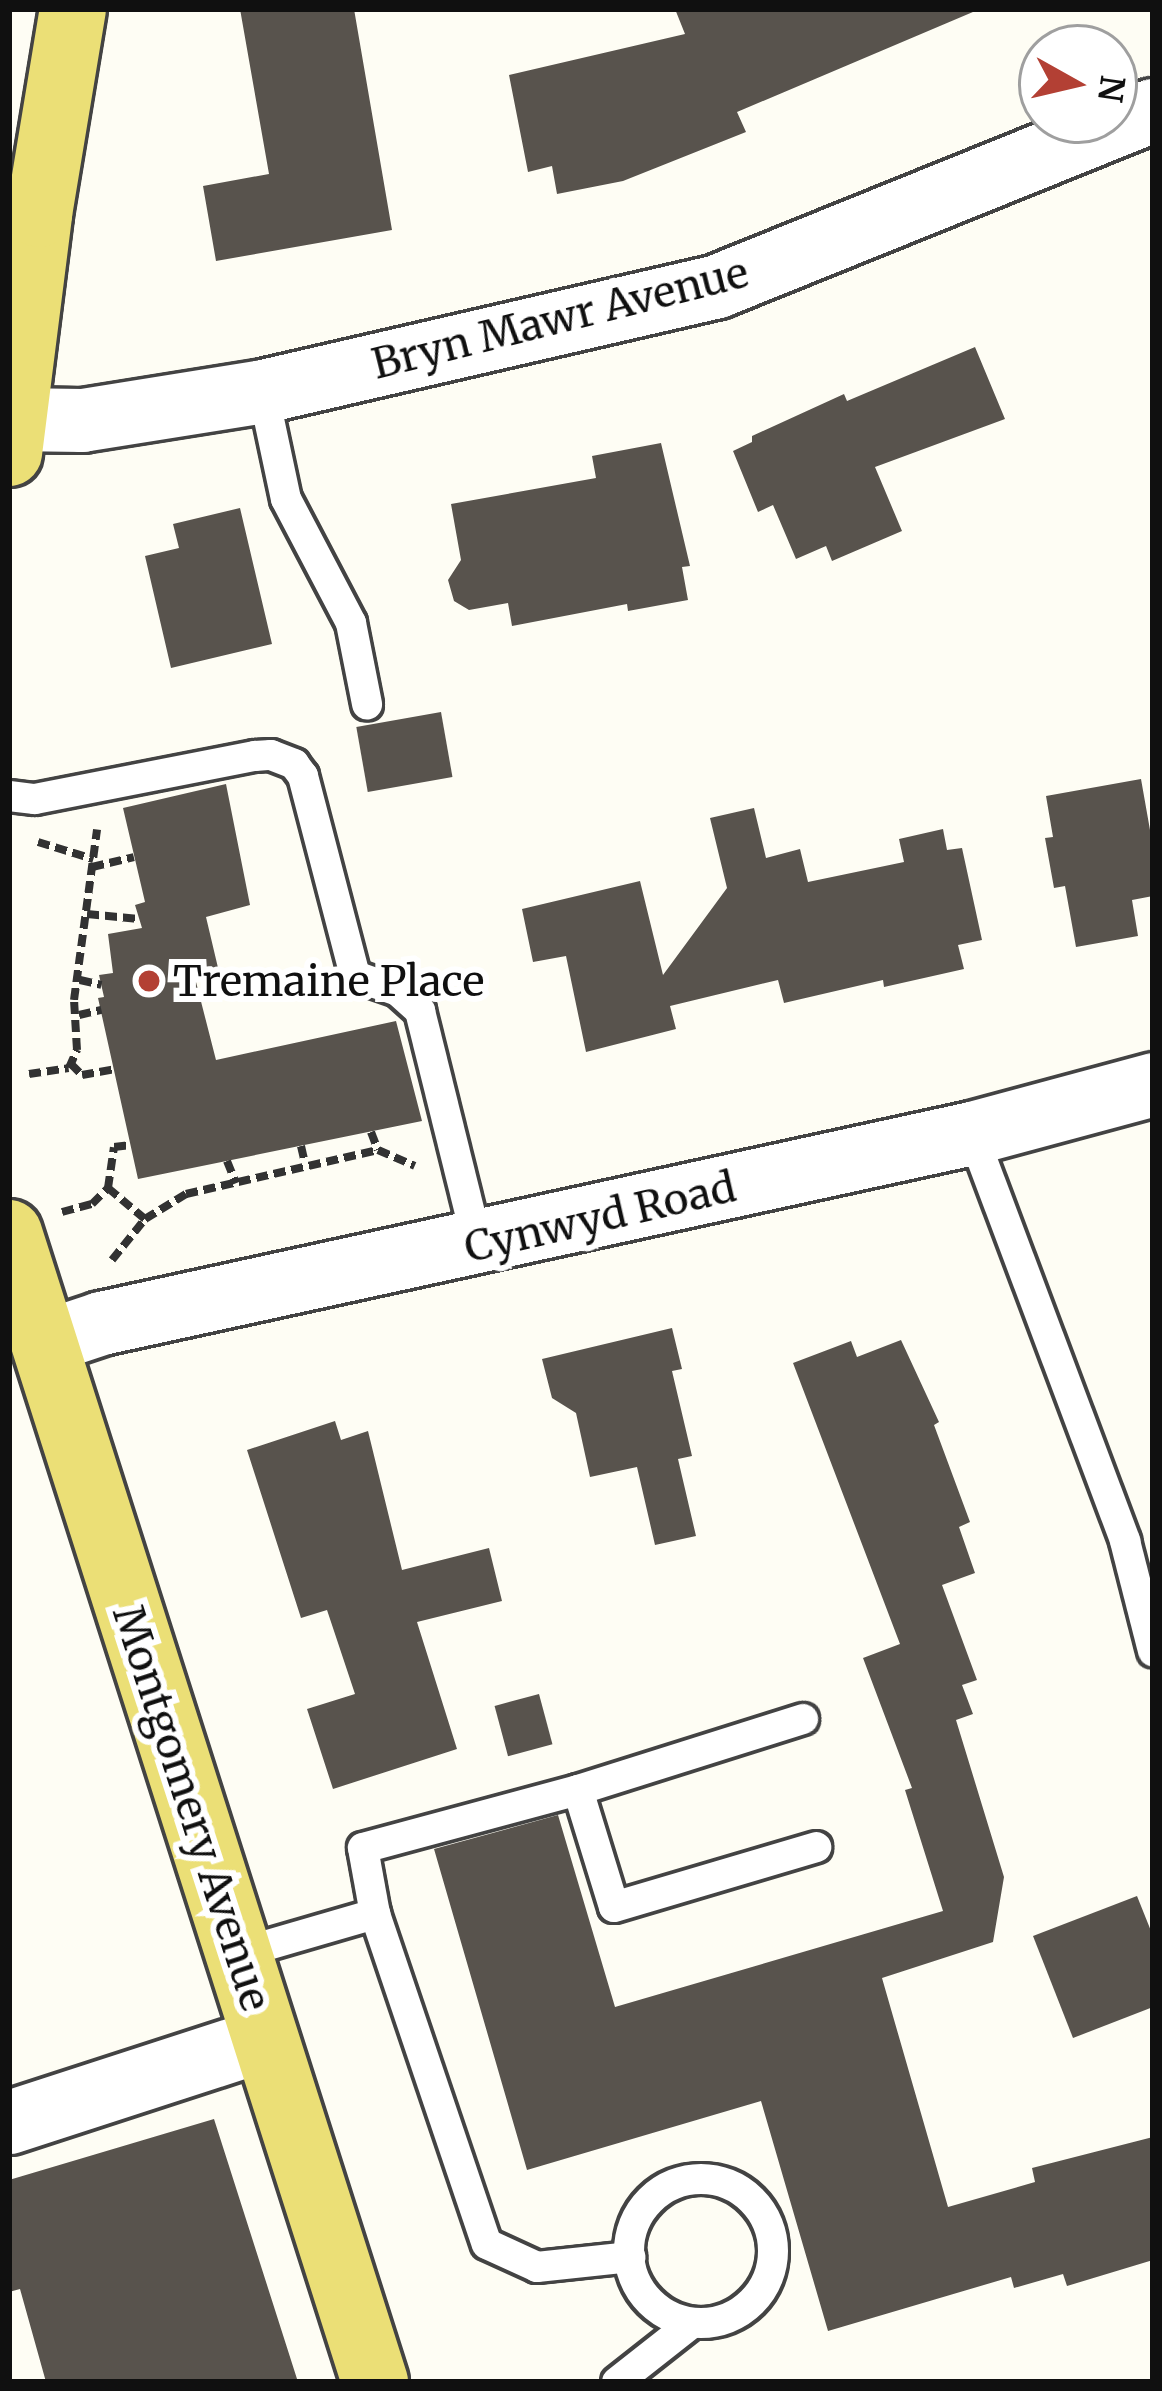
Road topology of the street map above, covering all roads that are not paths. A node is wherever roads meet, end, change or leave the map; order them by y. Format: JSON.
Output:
{"nodes":[{"id":1,"x":73,"y":9,"type":"edge"},
{"id":2,"x":1153,"y":110,"type":"edge"},
{"id":3,"x":262,"y":391,"type":"junction"},
{"id":4,"x":11,"y":436,"type":"edge"},
{"id":5,"x":368,"y":704,"type":"dead end"},
{"id":6,"x":9,"y":796,"type":"edge"},
{"id":7,"x":1153,"y":1084,"type":"edge"},
{"id":8,"x":972,"y":1133,"type":"junction"},
{"id":9,"x":24,"y":1243,"type":"edge"},
{"id":10,"x":478,"y":1245,"type":"junction"},
{"id":11,"x":44,"y":1342,"type":"junction"},
{"id":12,"x":1153,"y":1651,"type":"edge"},
{"id":13,"x":803,"y":1719,"type":"dead end"},
{"id":14,"x":578,"y":1790,"type":"junction"},
{"id":15,"x":816,"y":1847,"type":"dead end"},
{"id":16,"x":374,"y":1914,"type":"junction"},
{"id":17,"x":237,"y":1954,"type":"junction"},
{"id":18,"x":265,"y":2039,"type":"junction"},
{"id":19,"x":9,"y":2122,"type":"edge"},
{"id":20,"x":629,"y":2258,"type":"junction"},
{"id":21,"x":692,"y":2324,"type":"junction"},
{"id":22,"x":375,"y":2382,"type":"edge"},
{"id":23,"x":617,"y":2382,"type":"edge"}],
"edges":[{"from":1,"to":4,"type":"main road"},
{"from":2,"to":3,"type":"street","name":"Bryn Mawr Avenue"},
{"from":3,"to":4,"type":"street","name":"Bryn Mawr Avenue"},
{"from":3,"to":5,"type":"lane"},
{"from":6,"to":10,"type":"lane"},
{"from":7,"to":8,"type":"street","name":"Cynwyd Road"},
{"from":8,"to":10,"type":"street","name":"Cynwyd Road"},
{"from":8,"to":12,"type":"lane"},
{"from":9,"to":11,"type":"main road","name":"Montgomery Avenue"},
{"from":10,"to":11,"type":"street","name":"Cynwyd Road"},
{"from":11,"to":17,"type":"main road","name":"Montgomery Avenue"},
{"from":13,"to":14,"type":"lane"},
{"from":14,"to":15,"type":"lane"},
{"from":14,"to":16,"type":"lane"},
{"from":16,"to":17,"type":"lane"},
{"from":16,"to":20,"type":"lane"},
{"from":17,"to":18,"type":"main road","name":"Montgomery Avenue"},
{"from":18,"to":19,"type":"street"},
{"from":18,"to":22,"type":"main road","name":"Montgomery Avenue"},
{"from":20,"to":21,"type":"lane"},
{"from":20,"to":21,"type":"lane"},
{"from":21,"to":23,"type":"lane"}]}
